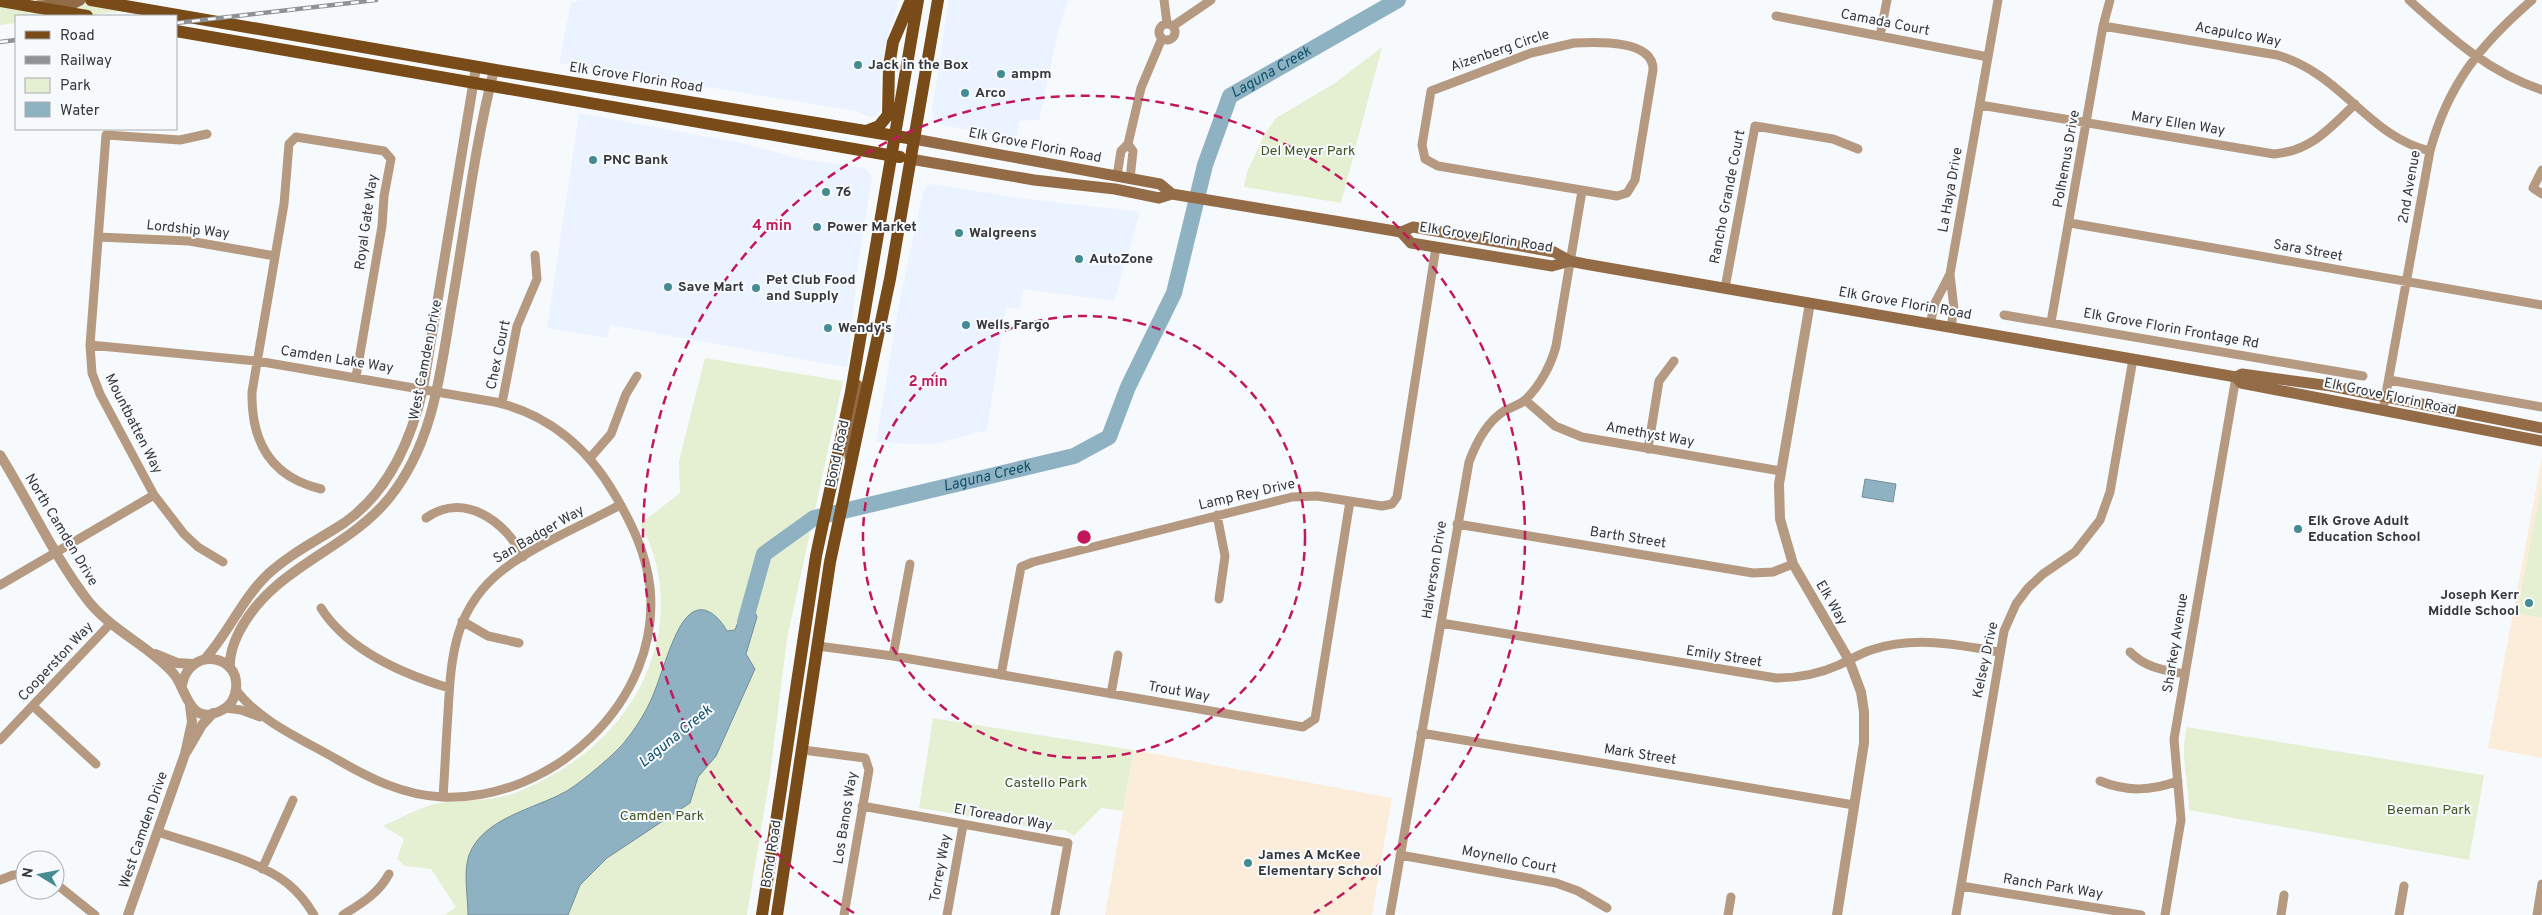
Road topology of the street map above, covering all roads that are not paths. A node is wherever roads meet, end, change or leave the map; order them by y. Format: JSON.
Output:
{"nodes":[{"id":1,"x":80,"y":0,"type":"edge"},
{"id":2,"x":91,"y":0,"type":"edge"},
{"id":3,"x":911,"y":0,"type":"edge"},
{"id":4,"x":918,"y":0,"type":"edge"},
{"id":5,"x":938,"y":0,"type":"edge"},
{"id":6,"x":1164,"y":0,"type":"edge"},
{"id":7,"x":1211,"y":0,"type":"edge"},
{"id":8,"x":1886,"y":0,"type":"edge"},
{"id":9,"x":1998,"y":0,"type":"edge"},
{"id":10,"x":2110,"y":0,"type":"edge"},
{"id":11,"x":2409,"y":0,"type":"edge"},
{"id":12,"x":2532,"y":0,"type":"edge"},
{"id":13,"x":0,"y":1,"type":"edge"},
{"id":14,"x":31,"y":7,"type":"junction"},
{"id":15,"x":81,"y":15,"type":"edge"},
{"id":16,"x":177,"y":15,"type":"edge"},
{"id":17,"x":178,"y":15,"type":"edge"},
{"id":18,"x":1776,"y":16,"type":"dead end"},
{"id":19,"x":1170,"y":25,"type":"junction"},
{"id":20,"x":2103,"y":26,"type":"junction"},
{"id":21,"x":178,"y":31,"type":"edge"},
{"id":22,"x":1880,"y":36,"type":"junction"},
{"id":23,"x":1162,"y":38,"type":"junction"},
{"id":24,"x":1988,"y":57,"type":"junction"},
{"id":25,"x":2474,"y":57,"type":"junction"},
{"id":26,"x":476,"y":67,"type":"junction"},
{"id":27,"x":494,"y":70,"type":"junction"},
{"id":28,"x":473,"y":82,"type":"junction"},
{"id":29,"x":490,"y":85,"type":"junction"},
{"id":30,"x":2542,"y":90,"type":"edge"},
{"id":31,"x":638,"y":94,"type":"junction"},
{"id":32,"x":578,"y":100,"type":"junction"},
{"id":33,"x":694,"y":103,"type":"junction"},
{"id":34,"x":2355,"y":104,"type":"junction"},
{"id":35,"x":1980,"y":105,"type":"junction"},
{"id":36,"x":660,"y":114,"type":"junction"},
{"id":37,"x":2087,"y":123,"type":"junction"},
{"id":38,"x":866,"y":131,"type":"junction"},
{"id":39,"x":207,"y":134,"type":"dead end"},
{"id":40,"x":896,"y":136,"type":"junction"},
{"id":41,"x":914,"y":140,"type":"junction"},
{"id":42,"x":1128,"y":144,"type":"junction"},
{"id":43,"x":1858,"y":149,"type":"dead end"},
{"id":44,"x":2430,"y":151,"type":"junction"},
{"id":45,"x":892,"y":156,"type":"junction"},
{"id":46,"x":910,"y":159,"type":"junction"},
{"id":47,"x":2542,"y":170,"type":"edge"},
{"id":48,"x":1117,"y":176,"type":"junction"},
{"id":49,"x":1130,"y":179,"type":"junction"},
{"id":50,"x":1083,"y":186,"type":"junction"},
{"id":51,"x":1582,"y":191,"type":"junction"},
{"id":52,"x":1172,"y":194,"type":"junction"},
{"id":53,"x":2542,"y":194,"type":"edge"},
{"id":54,"x":2070,"y":224,"type":"junction"},
{"id":55,"x":1401,"y":232,"type":"junction"},
{"id":56,"x":98,"y":237,"type":"junction"},
{"id":57,"x":1436,"y":247,"type":"junction"},
{"id":58,"x":275,"y":256,"type":"junction"},
{"id":59,"x":535,"y":256,"type":"dead end"},
{"id":60,"x":1570,"y":262,"type":"junction"},
{"id":61,"x":1950,"y":274,"type":"junction"},
{"id":62,"x":2407,"y":282,"type":"junction"},
{"id":63,"x":1725,"y":288,"type":"junction"},
{"id":64,"x":1810,"y":302,"type":"junction"},
{"id":65,"x":2542,"y":305,"type":"edge"},
{"id":66,"x":2004,"y":315,"type":"dead end"},
{"id":67,"x":2051,"y":322,"type":"junction"},
{"id":68,"x":1930,"y":324,"type":"junction"},
{"id":69,"x":1951,"y":327,"type":"junction"},
{"id":70,"x":90,"y":345,"type":"junction"},
{"id":71,"x":2133,"y":359,"type":"junction"},
{"id":72,"x":1674,"y":360,"type":"dead end"},
{"id":73,"x":257,"y":361,"type":"junction"},
{"id":74,"x":2333,"y":371,"type":"junction"},
{"id":75,"x":853,"y":375,"type":"junction"},
{"id":76,"x":637,"y":376,"type":"dead end"},
{"id":77,"x":2364,"y":376,"type":"dead end"},
{"id":78,"x":356,"y":377,"type":"junction"},
{"id":79,"x":2236,"y":377,"type":"junction"},
{"id":80,"x":2389,"y":380,"type":"junction"},
{"id":81,"x":2331,"y":386,"type":"junction"},
{"id":82,"x":423,"y":389,"type":"junction"},
{"id":83,"x":437,"y":391,"type":"junction"},
{"id":84,"x":2386,"y":397,"type":"junction"},
{"id":85,"x":1525,"y":400,"type":"junction"},
{"id":86,"x":502,"y":404,"type":"junction"},
{"id":87,"x":2542,"y":407,"type":"edge"},
{"id":88,"x":2383,"y":410,"type":"junction"},
{"id":89,"x":2542,"y":428,"type":"edge"},
{"id":90,"x":2542,"y":441,"type":"edge"},
{"id":91,"x":1648,"y":449,"type":"junction"},
{"id":92,"x":1,"y":458,"type":"edge"},
{"id":93,"x":590,"y":458,"type":"junction"},
{"id":94,"x":1781,"y":471,"type":"junction"},
{"id":95,"x":850,"y":473,"type":"junction"},
{"id":96,"x":320,"y":489,"type":"dead end"},
{"id":97,"x":154,"y":495,"type":"junction"},
{"id":98,"x":1350,"y":501,"type":"junction"},
{"id":99,"x":620,"y":505,"type":"junction"},
{"id":100,"x":1217,"y":515,"type":"junction"},
{"id":101,"x":426,"y":518,"type":"dead end"},
{"id":102,"x":1457,"y":524,"type":"junction"},
{"id":103,"x":57,"y":552,"type":"junction"},
{"id":104,"x":523,"y":557,"type":"junction"},
{"id":105,"x":223,"y":562,"type":"dead end"},
{"id":106,"x":910,"y":564,"type":"dead end"},
{"id":107,"x":1793,"y":564,"type":"junction"},
{"id":108,"x":0,"y":585,"type":"edge"},
{"id":109,"x":1219,"y":599,"type":"dead end"},
{"id":110,"x":321,"y":608,"type":"dead end"},
{"id":111,"x":462,"y":621,"type":"junction"},
{"id":112,"x":1441,"y":623,"type":"junction"},
{"id":113,"x":110,"y":624,"type":"junction"},
{"id":114,"x":519,"y":643,"type":"dead end"},
{"id":115,"x":818,"y":646,"type":"junction"},
{"id":116,"x":1999,"y":652,"type":"junction"},
{"id":117,"x":2130,"y":652,"type":"dead end"},
{"id":118,"x":149,"y":653,"type":"junction"},
{"id":119,"x":1118,"y":655,"type":"dead end"},
{"id":120,"x":893,"y":656,"type":"junction"},
{"id":121,"x":205,"y":659,"type":"junction"},
{"id":122,"x":1849,"y":660,"type":"junction"},
{"id":123,"x":193,"y":664,"type":"junction"},
{"id":124,"x":230,"y":668,"type":"junction"},
{"id":125,"x":2185,"y":674,"type":"junction"},
{"id":126,"x":1001,"y":675,"type":"junction"},
{"id":127,"x":182,"y":685,"type":"junction"},
{"id":128,"x":449,"y":688,"type":"junction"},
{"id":129,"x":236,"y":690,"type":"junction"},
{"id":130,"x":1111,"y":694,"type":"junction"},
{"id":131,"x":33,"y":706,"type":"junction"},
{"id":132,"x":190,"y":706,"type":"junction"},
{"id":133,"x":226,"y":708,"type":"junction"},
{"id":134,"x":213,"y":713,"type":"junction"},
{"id":135,"x":274,"y":723,"type":"junction"},
{"id":136,"x":1421,"y":733,"type":"junction"},
{"id":137,"x":0,"y":740,"type":"edge"},
{"id":138,"x":803,"y":750,"type":"junction"},
{"id":139,"x":185,"y":754,"type":"junction"},
{"id":140,"x":96,"y":764,"type":"dead end"},
{"id":141,"x":2100,"y":781,"type":"dead end"},
{"id":142,"x":2178,"y":781,"type":"junction"},
{"id":143,"x":443,"y":797,"type":"junction"},
{"id":144,"x":293,"y":800,"type":"dead end"},
{"id":145,"x":1854,"y":805,"type":"junction"},
{"id":146,"x":862,"y":806,"type":"junction"},
{"id":147,"x":963,"y":825,"type":"junction"},
{"id":148,"x":158,"y":832,"type":"junction"},
{"id":149,"x":1400,"y":855,"type":"junction"},
{"id":150,"x":262,"y":869,"type":"junction"},
{"id":151,"x":15,"y":874,"type":"edge"},
{"id":152,"x":389,"y":874,"type":"dead end"},
{"id":153,"x":0,"y":880,"type":"edge"},
{"id":154,"x":2542,"y":884,"type":"edge"},
{"id":155,"x":1962,"y":886,"type":"junction"},
{"id":156,"x":2404,"y":886,"type":"dead end"},
{"id":157,"x":65,"y":891,"type":"edge"},
{"id":158,"x":2284,"y":895,"type":"dead end"},
{"id":159,"x":1731,"y":898,"type":"dead end"},
{"id":160,"x":1607,"y":908,"type":"dead end"},
{"id":161,"x":2077,"y":911,"type":"edge"},
{"id":162,"x":95,"y":915,"type":"edge"},
{"id":163,"x":128,"y":915,"type":"edge"},
{"id":164,"x":314,"y":915,"type":"edge"},
{"id":165,"x":343,"y":915,"type":"edge"},
{"id":166,"x":762,"y":915,"type":"edge"},
{"id":167,"x":777,"y":915,"type":"edge"},
{"id":168,"x":844,"y":915,"type":"edge"},
{"id":169,"x":947,"y":915,"type":"edge"},
{"id":170,"x":1056,"y":915,"type":"edge"},
{"id":171,"x":1390,"y":915,"type":"edge"},
{"id":172,"x":1728,"y":915,"type":"edge"},
{"id":173,"x":1837,"y":915,"type":"edge"},
{"id":174,"x":1956,"y":915,"type":"edge"},
{"id":175,"x":2141,"y":915,"type":"edge"},
{"id":176,"x":2165,"y":915,"type":"edge"},
{"id":177,"x":2281,"y":915,"type":"edge"},
{"id":178,"x":2399,"y":915,"type":"edge"},
{"id":179,"x":2537,"y":915,"type":"edge"}],
"edges":[{"from":1,"to":14,"type":"main road"},
{"from":2,"to":16,"type":"main road","name":"Elk Grove Florin Road"},
{"from":3,"to":38,"type":"main road"},
{"from":4,"to":40,"type":"main road","name":"Bond Road"},
{"from":5,"to":41,"type":"main road","name":"Bond Road"},
{"from":6,"to":19,"type":"street"},
{"from":7,"to":19,"type":"street"},
{"from":8,"to":22,"type":"street"},
{"from":9,"to":24,"type":"street","name":"La Haya Drive"},
{"from":10,"to":20,"type":"street","name":"Polhemus Drive"},
{"from":11,"to":25,"type":"street"},
{"from":12,"to":25,"type":"street","name":"2nd Avenue"},
{"from":13,"to":14,"type":"main road"},
{"from":14,"to":15,"type":"main road"},
{"from":17,"to":26,"type":"main road","name":"Elk Grove Florin Road"},
{"from":18,"to":22,"type":"street","name":"Camada Court"},
{"from":19,"to":23,"type":"street"},
{"from":19,"to":23,"type":"street"},
{"from":20,"to":34,"type":"street","name":"Acapulco Way"},
{"from":20,"to":37,"type":"street","name":"Polhemus Drive"},
{"from":21,"to":28,"type":"main road","name":"Elk Grove Florin Road"},
{"from":22,"to":24,"type":"street","name":"Camada Court"},
{"from":23,"to":42,"type":"street"},
{"from":24,"to":35,"type":"street","name":"La Haya Drive"},
{"from":25,"to":30,"type":"street"},
{"from":25,"to":44,"type":"street","name":"2nd Avenue"},
{"from":26,"to":27,"type":"main road","name":"Elk Grove Florin Road"},
{"from":26,"to":28,"type":"street","name":"West Camden Drive"},
{"from":27,"to":29,"type":"street","name":"West Camden Drive"},
{"from":27,"to":31,"type":"main road","name":"Elk Grove Florin Road"},
{"from":28,"to":29,"type":"main road","name":"Elk Grove Florin Road"},
{"from":28,"to":82,"type":"street","name":"West Camden Drive"},
{"from":29,"to":32,"type":"main road","name":"Elk Grove Florin Road"},
{"from":29,"to":83,"type":"street","name":"West Camden Drive"},
{"from":31,"to":32,"type":"main road"},
{"from":31,"to":33,"type":"main road","name":"Elk Grove Florin Road"},
{"from":32,"to":36,"type":"main road","name":"Elk Grove Florin Road"},
{"from":33,"to":36,"type":"main road"},
{"from":33,"to":38,"type":"main road","name":"Elk Grove Florin Road"},
{"from":34,"to":37,"type":"street","name":"Mary Ellen Way"},
{"from":34,"to":44,"type":"street","name":"Acapulco Way"},
{"from":35,"to":37,"type":"street","name":"Mary Ellen Way"},
{"from":35,"to":61,"type":"street","name":"La Haya Drive"},
{"from":36,"to":45,"type":"main road","name":"Elk Grove Florin Road"},
{"from":37,"to":54,"type":"street","name":"Polhemus Drive"},
{"from":38,"to":40,"type":"main road","name":"Elk Grove Florin Road"},
{"from":39,"to":56,"type":"street","name":"Mountbatten Way"},
{"from":40,"to":41,"type":"main road","name":"Elk Grove Florin Road"},
{"from":40,"to":45,"type":"main road","name":"Bond Road"},
{"from":41,"to":46,"type":"main road","name":"Bond Road"},
{"from":41,"to":48,"type":"main road","name":"Elk Grove Florin Road"},
{"from":42,"to":48,"type":"street"},
{"from":42,"to":49,"type":"street"},
{"from":43,"to":63,"type":"street","name":"Rancho Grande Court"},
{"from":44,"to":62,"type":"street","name":"2nd Avenue"},
{"from":45,"to":46,"type":"main road","name":"Elk Grove Florin Road"},
{"from":45,"to":75,"type":"main road","name":"Bond Road"},
{"from":46,"to":50,"type":"main road","name":"Elk Grove Florin Road"},
{"from":46,"to":95,"type":"main road","name":"Bond Road"},
{"from":47,"to":53,"type":"street"},
{"from":48,"to":49,"type":"main road","name":"Elk Grove Florin Road"},
{"from":49,"to":50,"type":"main road"},
{"from":49,"to":52,"type":"main road","name":"Elk Grove Florin Road"},
{"from":50,"to":52,"type":"main road","name":"Elk Grove Florin Road"},
{"from":51,"to":51,"type":"street","name":"Aizenberg Circle"},
{"from":51,"to":60,"type":"street"},
{"from":52,"to":55,"type":"main road","name":"Elk Grove Florin Road"},
{"from":54,"to":62,"type":"street","name":"Sara Street"},
{"from":54,"to":67,"type":"street","name":"Polhemus Drive"},
{"from":55,"to":57,"type":"main road","name":"Elk Grove Florin Road"},
{"from":55,"to":60,"type":"main road","name":"Elk Grove Florin Road"},
{"from":56,"to":58,"type":"street","name":"Lordship Way"},
{"from":56,"to":70,"type":"street","name":"Mountbatten Way"},
{"from":57,"to":60,"type":"main road","name":"Elk Grove Florin Road"},
{"from":57,"to":98,"type":"street","name":"Lamp Rey Drive"},
{"from":58,"to":73,"type":"street","name":"Royal Gate Way"},
{"from":58,"to":78,"type":"street","name":"Royal Gate Way"},
{"from":59,"to":86,"type":"street","name":"Chex Court"},
{"from":60,"to":63,"type":"main road","name":"Elk Grove Florin Road"},
{"from":60,"to":85,"type":"street","name":"Halverson Drive"},
{"from":61,"to":68,"type":"street","name":"La Haya Drive"},
{"from":61,"to":69,"type":"street"},
{"from":62,"to":65,"type":"street","name":"Sara Street"},
{"from":62,"to":80,"type":"street","name":"2nd Avenue"},
{"from":63,"to":64,"type":"main road","name":"Elk Grove Florin Road"},
{"from":64,"to":68,"type":"main road","name":"Elk Grove Florin Road"},
{"from":64,"to":94,"type":"street","name":"Elk Way"},
{"from":66,"to":67,"type":"street","name":"Elk Grove Florin Frontage Rd"},
{"from":67,"to":74,"type":"street","name":"Elk Grove Florin Frontage Rd"},
{"from":68,"to":69,"type":"main road","name":"Elk Grove Florin Road"},
{"from":69,"to":71,"type":"main road","name":"Elk Grove Florin Road"},
{"from":70,"to":73,"type":"street","name":"Camden Lake Way"},
{"from":70,"to":97,"type":"street","name":"Mountbatten Way"},
{"from":71,"to":79,"type":"main road","name":"Elk Grove Florin Road"},
{"from":71,"to":116,"type":"street","name":"Kelsey Drive"},
{"from":72,"to":91,"type":"street"},
{"from":73,"to":78,"type":"street","name":"Camden Lake Way"},
{"from":73,"to":96,"type":"street","name":"Royal Gate Way"},
{"from":74,"to":77,"type":"street","name":"Elk Grove Florin Frontage Rd"},
{"from":74,"to":81,"type":"street"},
{"from":75,"to":95,"type":"main road"},
{"from":75,"to":166,"type":"main road","name":"Bond Road"},
{"from":76,"to":93,"type":"street"},
{"from":78,"to":82,"type":"street","name":"Camden Lake Way"},
{"from":79,"to":81,"type":"main road","name":"Elk Grove Florin Road"},
{"from":79,"to":88,"type":"main road","name":"Elk Grove Florin Road"},
{"from":79,"to":125,"type":"street","name":"Sharkey Avenue"},
{"from":80,"to":84,"type":"street","name":"2nd Avenue"},
{"from":80,"to":87,"type":"street"},
{"from":81,"to":84,"type":"main road","name":"Elk Grove Florin Road"},
{"from":82,"to":83,"type":"street","name":"Camden Lake Way"},
{"from":82,"to":121,"type":"street","name":"West Camden Drive"},
{"from":83,"to":86,"type":"street","name":"Camden Lake Way"},
{"from":83,"to":124,"type":"street","name":"West Camden Drive"},
{"from":84,"to":88,"type":"street","name":"2nd Avenue"},
{"from":84,"to":89,"type":"main road","name":"Elk Grove Florin Road"},
{"from":85,"to":91,"type":"street","name":"Amethyst Way"},
{"from":85,"to":102,"type":"street","name":"Halverson Drive"},
{"from":86,"to":93,"type":"street","name":"Camden Lake Way"},
{"from":88,"to":90,"type":"main road","name":"Elk Grove Florin Road"},
{"from":91,"to":94,"type":"street","name":"Amethyst Way"},
{"from":92,"to":103,"type":"street","name":"North Camden Drive"},
{"from":93,"to":99,"type":"street","name":"Camden Lake Way"},
{"from":94,"to":107,"type":"street","name":"Elk Way"},
{"from":95,"to":115,"type":"main road","name":"Bond Road"},
{"from":97,"to":103,"type":"street"},
{"from":97,"to":105,"type":"street","name":"Mountbatten Way"},
{"from":98,"to":100,"type":"street","name":"Lamp Rey Drive"},
{"from":98,"to":130,"type":"street","name":"Trout Way"},
{"from":99,"to":104,"type":"street","name":"San Badger Way"},
{"from":99,"to":143,"type":"street","name":"Camden Lake Way"},
{"from":100,"to":109,"type":"street"},
{"from":100,"to":126,"type":"street","name":"Lamp Rey Drive"},
{"from":101,"to":104,"type":"street"},
{"from":102,"to":107,"type":"street","name":"Barth Street"},
{"from":102,"to":112,"type":"street","name":"Halverson Drive"},
{"from":103,"to":108,"type":"street"},
{"from":103,"to":113,"type":"street","name":"North Camden Drive"},
{"from":104,"to":111,"type":"street","name":"San Badger Way"},
{"from":106,"to":120,"type":"street"},
{"from":107,"to":122,"type":"street","name":"Elk Way"},
{"from":110,"to":128,"type":"street"},
{"from":111,"to":114,"type":"street"},
{"from":111,"to":128,"type":"street","name":"San Badger Way"},
{"from":112,"to":122,"type":"street","name":"Emily Street"},
{"from":112,"to":136,"type":"street","name":"Halverson Drive"},
{"from":113,"to":118,"type":"street","name":"North Camden Drive"},
{"from":113,"to":131,"type":"street","name":"Cooperston Way"},
{"from":115,"to":120,"type":"street","name":"Trout Way"},
{"from":115,"to":138,"type":"main road","name":"Bond Road"},
{"from":116,"to":122,"type":"street","name":"Emily Street"},
{"from":116,"to":155,"type":"street","name":"Kelsey Drive"},
{"from":117,"to":125,"type":"street"},
{"from":118,"to":123,"type":"street","name":"North Camden Drive"},
{"from":118,"to":127,"type":"street","name":"North Camden Drive"},
{"from":119,"to":130,"type":"street"},
{"from":120,"to":126,"type":"street","name":"Trout Way"},
{"from":121,"to":123,"type":"street"},
{"from":121,"to":124,"type":"street"},
{"from":122,"to":145,"type":"street","name":"Elk Way"},
{"from":123,"to":127,"type":"street"},
{"from":124,"to":129,"type":"street"},
{"from":125,"to":142,"type":"street","name":"Sharkey Avenue"},
{"from":126,"to":130,"type":"street","name":"Trout Way"},
{"from":127,"to":132,"type":"street"},
{"from":128,"to":143,"type":"street","name":"San Badger Way"},
{"from":129,"to":133,"type":"street"},
{"from":129,"to":135,"type":"street","name":"Camden Lake Way"},
{"from":131,"to":137,"type":"street","name":"Cooperston Way"},
{"from":131,"to":140,"type":"street"},
{"from":132,"to":134,"type":"street"},
{"from":132,"to":139,"type":"street","name":"West Camden Drive"},
{"from":133,"to":134,"type":"street"},
{"from":133,"to":135,"type":"street","name":"Camden Lake Way"},
{"from":134,"to":139,"type":"street","name":"West Camden Drive"},
{"from":135,"to":143,"type":"street","name":"Camden Lake Way"},
{"from":136,"to":145,"type":"street","name":"Mark Street"},
{"from":136,"to":149,"type":"street","name":"Halverson Drive"},
{"from":138,"to":146,"type":"street","name":"Los Banos Way"},
{"from":138,"to":167,"type":"main road","name":"Bond Road"},
{"from":139,"to":148,"type":"street","name":"West Camden Drive"},
{"from":141,"to":142,"type":"street"},
{"from":142,"to":176,"type":"street","name":"Sharkey Avenue"},
{"from":144,"to":150,"type":"street"},
{"from":145,"to":173,"type":"street","name":"Elk Way"},
{"from":146,"to":147,"type":"street","name":"El Toreador Way"},
{"from":146,"to":168,"type":"street","name":"Los Banos Way"},
{"from":147,"to":169,"type":"street","name":"Torrey Way"},
{"from":147,"to":170,"type":"street","name":"El Toreador Way"},
{"from":148,"to":150,"type":"street"},
{"from":148,"to":163,"type":"street","name":"West Camden Drive"},
{"from":149,"to":160,"type":"street","name":"Moynello Court"},
{"from":149,"to":171,"type":"street","name":"Halverson Drive"},
{"from":150,"to":164,"type":"street"},
{"from":151,"to":153,"type":"street"},
{"from":152,"to":165,"type":"street"},
{"from":154,"to":179,"type":"street"},
{"from":155,"to":161,"type":"street","name":"Ranch Park Way"},
{"from":155,"to":174,"type":"street","name":"Kelsey Drive"},
{"from":156,"to":178,"type":"street"},
{"from":157,"to":162,"type":"street"},
{"from":158,"to":177,"type":"street"},
{"from":159,"to":172,"type":"street"},
{"from":161,"to":175,"type":"street","name":"Ranch Park Way"}]}
